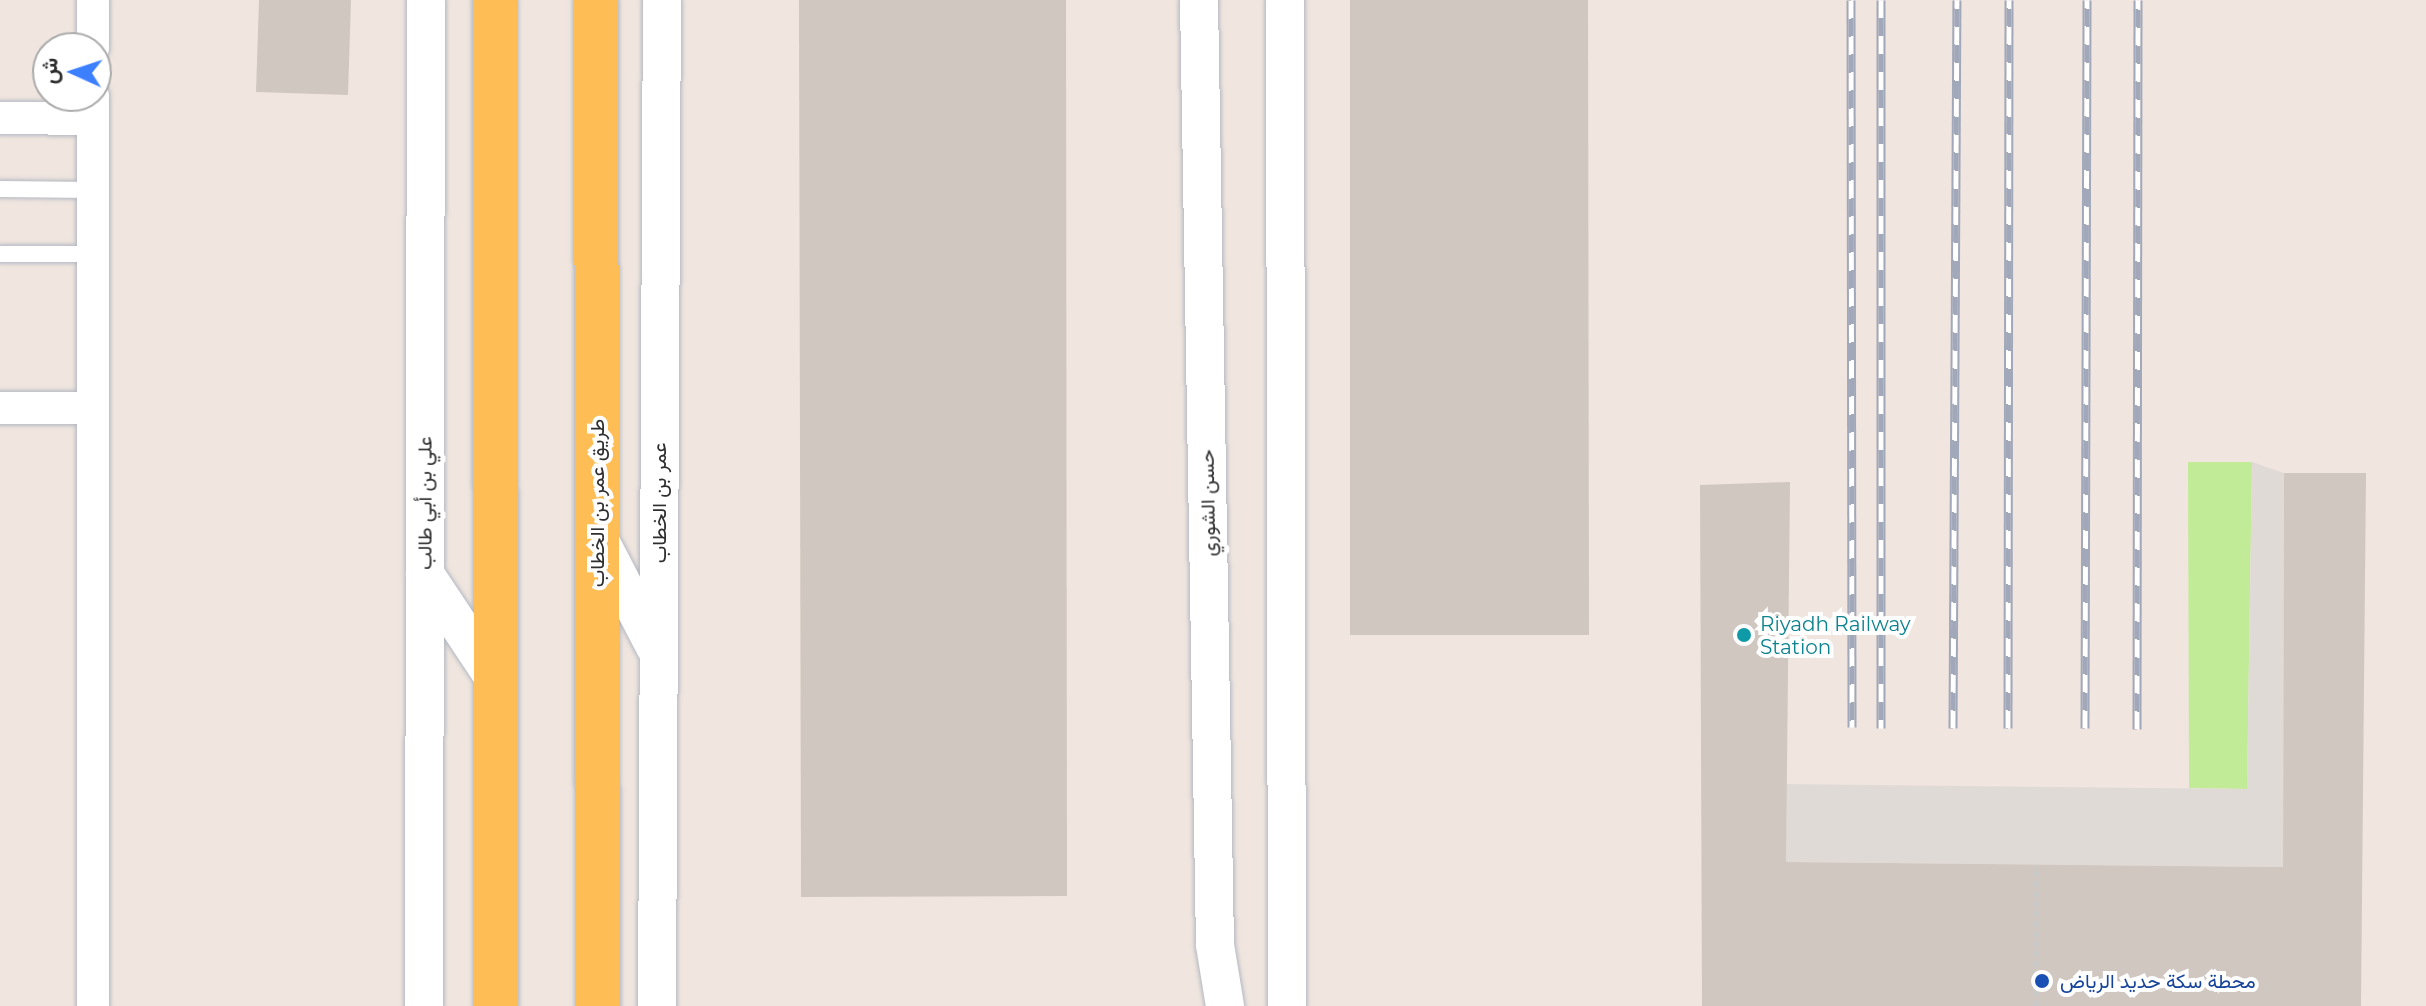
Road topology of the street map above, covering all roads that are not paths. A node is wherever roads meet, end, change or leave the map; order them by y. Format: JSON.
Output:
{"nodes":[{"id":1,"x":93,"y":0,"type":"edge"},
{"id":2,"x":426,"y":0,"type":"edge"},
{"id":3,"x":495,"y":0,"type":"edge"},
{"id":4,"x":596,"y":0,"type":"edge"},
{"id":5,"x":662,"y":0,"type":"edge"},
{"id":6,"x":1199,"y":0,"type":"edge"},
{"id":7,"x":1285,"y":0,"type":"edge"},
{"id":8,"x":93,"y":32,"type":"edge"},
{"id":9,"x":55,"y":112,"type":"edge"},
{"id":10,"x":92,"y":112,"type":"edge"},
{"id":11,"x":0,"y":118,"type":"edge"},
{"id":12,"x":0,"y":189,"type":"edge"},
{"id":13,"x":93,"y":190,"type":"junction"},
{"id":14,"x":0,"y":254,"type":"edge"},
{"id":15,"x":93,"y":254,"type":"junction"},
{"id":16,"x":0,"y":408,"type":"edge"},
{"id":17,"x":93,"y":408,"type":"junction"},
{"id":18,"x":597,"y":535,"type":"junction"},
{"id":19,"x":425,"y":574,"type":"junction"},
{"id":20,"x":658,"y":653,"type":"junction"},
{"id":21,"x":496,"y":681,"type":"junction"},
{"id":22,"x":93,"y":1006,"type":"edge"},
{"id":23,"x":424,"y":1006,"type":"edge"},
{"id":24,"x":496,"y":1006,"type":"edge"},
{"id":25,"x":598,"y":1006,"type":"edge"},
{"id":26,"x":657,"y":1006,"type":"edge"},
{"id":27,"x":1225,"y":1006,"type":"edge"},
{"id":28,"x":1287,"y":1006,"type":"edge"}],
"edges":[{"from":1,"to":8,"type":"street"},
{"from":2,"to":19,"type":"street","name":"علي بن أبي طالب"},
{"from":3,"to":21,"type":"main road"},
{"from":4,"to":18,"type":"main road","name":"طريق عمر بن الخطاب"},
{"from":5,"to":20,"type":"street","name":"عمر بن الخطاب"},
{"from":6,"to":27,"type":"street","name":"حسن الشوري"},
{"from":7,"to":28,"type":"street"},
{"from":9,"to":11,"type":"street"},
{"from":10,"to":13,"type":"street"},
{"from":12,"to":13,"type":"lane"},
{"from":13,"to":15,"type":"street"},
{"from":14,"to":15,"type":"lane"},
{"from":15,"to":17,"type":"street"},
{"from":16,"to":17,"type":"street"},
{"from":17,"to":22,"type":"street"},
{"from":18,"to":20,"type":"street"},
{"from":18,"to":25,"type":"main road","name":"طريق عمر بن الخطاب"},
{"from":19,"to":21,"type":"street"},
{"from":19,"to":23,"type":"street","name":"علي بن أبي طالب"},
{"from":20,"to":26,"type":"street","name":"عمر بن الخطاب"},
{"from":21,"to":24,"type":"main road"}]}
